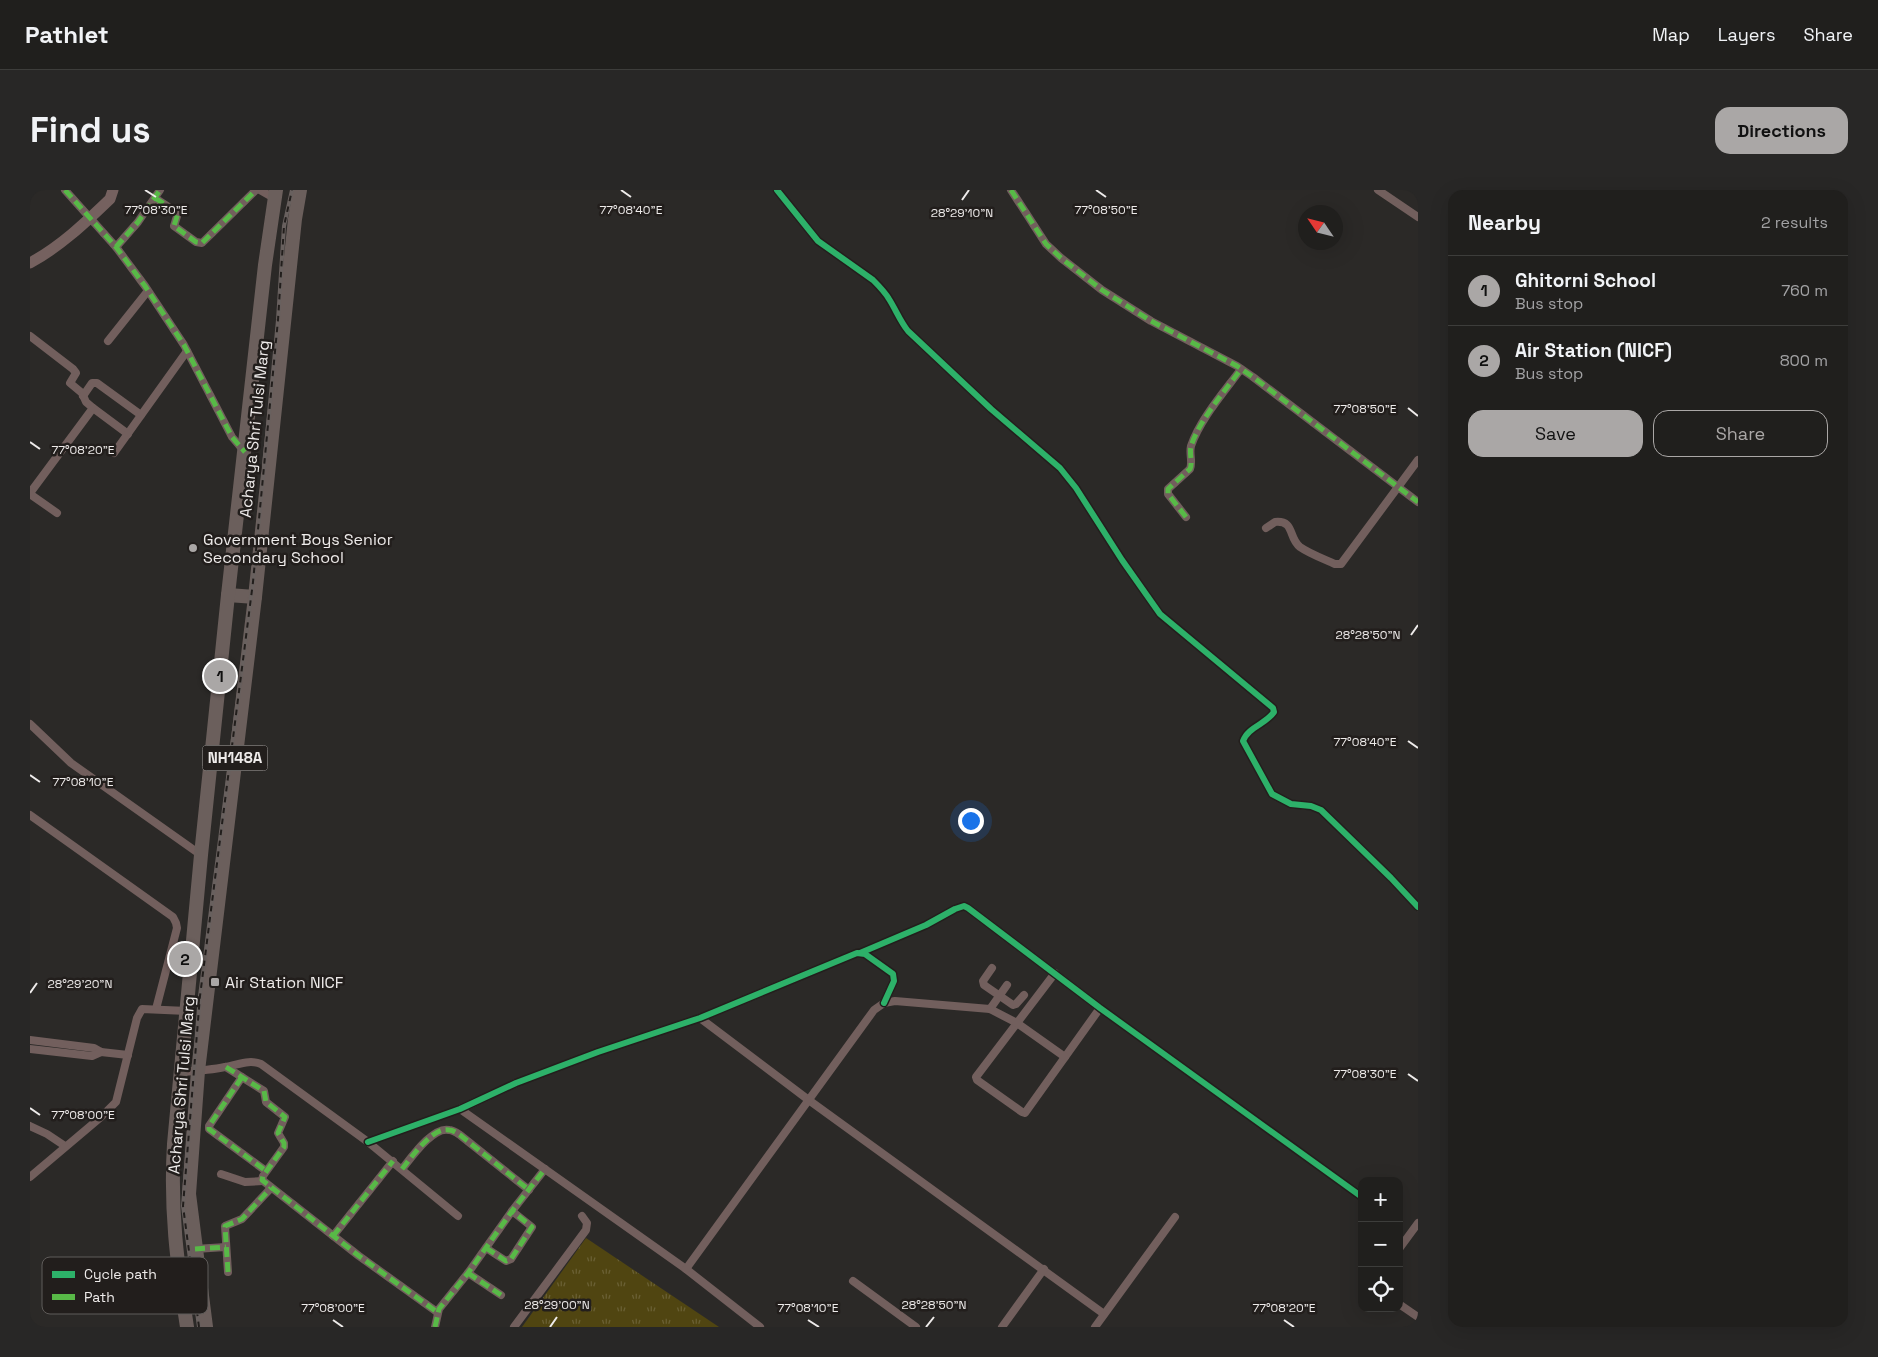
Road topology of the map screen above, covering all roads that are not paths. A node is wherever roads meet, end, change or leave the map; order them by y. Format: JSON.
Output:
{"nodes":[{"id":1,"x":66,"y":190,"type":"edge"},
{"id":2,"x":113,"y":190,"type":"edge"},
{"id":3,"x":160,"y":190,"type":"edge"},
{"id":4,"x":256,"y":190,"type":"edge"},
{"id":5,"x":260,"y":190,"type":"edge"},
{"id":6,"x":300,"y":190,"type":"edge"},
{"id":7,"x":777,"y":190,"type":"edge"},
{"id":8,"x":1011,"y":190,"type":"edge"},
{"id":9,"x":1378,"y":190,"type":"edge"},
{"id":10,"x":275,"y":194,"type":"edge"},
{"id":11,"x":156,"y":198,"type":"junction"},
{"id":12,"x":1418,"y":217,"type":"edge"},
{"id":13,"x":89,"y":219,"type":"junction"},
{"id":14,"x":116,"y":247,"type":"junction"},
{"id":15,"x":30,"y":263,"type":"edge"},
{"id":16,"x":148,"y":292,"type":"junction"},
{"id":17,"x":30,"y":336,"type":"edge"},
{"id":18,"x":108,"y":341,"type":"dead end"},
{"id":19,"x":187,"y":351,"type":"junction"},
{"id":20,"x":1241,"y":369,"type":"junction"},
{"id":21,"x":84,"y":396,"type":"junction"},
{"id":22,"x":93,"y":408,"type":"junction"},
{"id":23,"x":141,"y":415,"type":"junction"},
{"id":24,"x":128,"y":434,"type":"junction"},
{"id":25,"x":245,"y":452,"type":"junction"},
{"id":26,"x":114,"y":453,"type":"dead end"},
{"id":27,"x":1418,"y":460,"type":"edge"},
{"id":28,"x":1398,"y":487,"type":"junction"},
{"id":29,"x":30,"y":493,"type":"edge"},
{"id":30,"x":1418,"y":502,"type":"edge"},
{"id":31,"x":57,"y":513,"type":"dead end"},
{"id":32,"x":1186,"y":517,"type":"dead end"},
{"id":33,"x":1266,"y":528,"type":"dead end"},
{"id":34,"x":228,"y":595,"type":"junction"},
{"id":35,"x":255,"y":596,"type":"junction"},
{"id":36,"x":30,"y":724,"type":"edge"},
{"id":37,"x":30,"y":815,"type":"edge"},
{"id":38,"x":201,"y":855,"type":"junction"},
{"id":39,"x":1418,"y":907,"type":"edge"},
{"id":40,"x":860,"y":953,"type":"junction"},
{"id":41,"x":992,"y":968,"type":"dead end"},
{"id":42,"x":1055,"y":973,"type":"junction"},
{"id":43,"x":1007,"y":985,"type":"dead end"},
{"id":44,"x":1024,"y":995,"type":"dead end"},
{"id":45,"x":999,"y":996,"type":"junction"},
{"id":46,"x":884,"y":1003,"type":"junction"},
{"id":47,"x":1100,"y":1008,"type":"junction"},
{"id":48,"x":990,"y":1009,"type":"junction"},
{"id":49,"x":156,"y":1010,"type":"junction"},
{"id":50,"x":187,"y":1011,"type":"junction"},
{"id":51,"x":700,"y":1018,"type":"junction"},
{"id":52,"x":1017,"y":1023,"type":"junction"},
{"id":53,"x":30,"y":1040,"type":"edge"},
{"id":54,"x":30,"y":1050,"type":"edge"},
{"id":55,"x":101,"y":1052,"type":"junction"},
{"id":56,"x":128,"y":1055,"type":"junction"},
{"id":57,"x":1065,"y":1057,"type":"junction"},
{"id":58,"x":226,"y":1067,"type":"junction"},
{"id":59,"x":198,"y":1071,"type":"junction"},
{"id":60,"x":181,"y":1072,"type":"junction"},
{"id":61,"x":242,"y":1076,"type":"junction"},
{"id":62,"x":810,"y":1101,"type":"junction"},
{"id":63,"x":460,"y":1109,"type":"junction"},
{"id":64,"x":30,"y":1126,"type":"edge"},
{"id":65,"x":368,"y":1142,"type":"junction"},
{"id":66,"x":65,"y":1146,"type":"junction"},
{"id":67,"x":393,"y":1162,"type":"junction"},
{"id":68,"x":402,"y":1169,"type":"junction"},
{"id":69,"x":545,"y":1169,"type":"junction"},
{"id":70,"x":266,"y":1171,"type":"junction"},
{"id":71,"x":221,"y":1174,"type":"dead end"},
{"id":72,"x":30,"y":1177,"type":"edge"},
{"id":73,"x":263,"y":1181,"type":"junction"},
{"id":74,"x":271,"y":1188,"type":"junction"},
{"id":75,"x":529,"y":1190,"type":"junction"},
{"id":76,"x":1358,"y":1194,"type":"edge"},
{"id":77,"x":512,"y":1211,"type":"junction"},
{"id":78,"x":458,"y":1216,"type":"dead end"},
{"id":79,"x":582,"y":1216,"type":"dead end"},
{"id":80,"x":1175,"y":1217,"type":"dead end"},
{"id":81,"x":1418,"y":1223,"type":"edge"},
{"id":82,"x":333,"y":1236,"type":"junction"},
{"id":83,"x":1403,"y":1244,"type":"edge"},
{"id":84,"x":226,"y":1247,"type":"junction"},
{"id":85,"x":486,"y":1248,"type":"junction"},
{"id":86,"x":195,"y":1249,"type":"junction"},
{"id":87,"x":178,"y":1257,"type":"edge"},
{"id":88,"x":196,"y":1257,"type":"edge"},
{"id":89,"x":686,"y":1269,"type":"junction"},
{"id":90,"x":1044,"y":1270,"type":"junction"},
{"id":91,"x":228,"y":1272,"type":"dead end"},
{"id":92,"x":468,"y":1273,"type":"junction"},
{"id":93,"x":853,"y":1281,"type":"dead end"},
{"id":94,"x":501,"y":1295,"type":"dead end"},
{"id":95,"x":1403,"y":1307,"type":"edge"},
{"id":96,"x":437,"y":1312,"type":"junction"},
{"id":97,"x":185,"y":1314,"type":"edge"},
{"id":98,"x":204,"y":1314,"type":"edge"},
{"id":99,"x":1104,"y":1314,"type":"junction"},
{"id":100,"x":1418,"y":1317,"type":"edge"},
{"id":101,"x":187,"y":1327,"type":"edge"},
{"id":102,"x":206,"y":1327,"type":"edge"},
{"id":103,"x":435,"y":1327,"type":"edge"},
{"id":104,"x":514,"y":1327,"type":"edge"},
{"id":105,"x":760,"y":1327,"type":"edge"},
{"id":106,"x":916,"y":1327,"type":"edge"},
{"id":107,"x":1002,"y":1327,"type":"edge"},
{"id":108,"x":1094,"y":1327,"type":"edge"}],
"edges":[{"from":1,"to":13,"type":"street"},
{"from":2,"to":13,"type":"street"},
{"from":3,"to":11,"type":"street"},
{"from":4,"to":11,"type":"street"},
{"from":5,"to":10,"type":"street"},
{"from":6,"to":35,"type":"highway","name":"Acharya Shri Tulsi Marg","number":"NH148A"},
{"from":7,"to":39,"type":"street"},
{"from":8,"to":20,"type":"street"},
{"from":9,"to":12,"type":"street"},
{"from":10,"to":25,"type":"highway","name":"Acharya Shri Tulsi Marg","number":"NH148A"},
{"from":11,"to":14,"type":"street"},
{"from":13,"to":14,"type":"street"},
{"from":13,"to":15,"type":"street"},
{"from":14,"to":16,"type":"street"},
{"from":16,"to":18,"type":"street"},
{"from":16,"to":19,"type":"street"},
{"from":17,"to":21,"type":"street"},
{"from":19,"to":23,"type":"street"},
{"from":19,"to":25,"type":"street"},
{"from":20,"to":28,"type":"street"},
{"from":20,"to":32,"type":"street"},
{"from":21,"to":22,"type":"street"},
{"from":21,"to":23,"type":"street"},
{"from":22,"to":24,"type":"street"},
{"from":22,"to":29,"type":"street"},
{"from":23,"to":24,"type":"street"},
{"from":24,"to":26,"type":"street"},
{"from":25,"to":34,"type":"highway","name":"Acharya Shri Tulsi Marg","number":"NH148A"},
{"from":27,"to":28,"type":"street"},
{"from":28,"to":30,"type":"street"},
{"from":28,"to":33,"type":"street"},
{"from":29,"to":31,"type":"street"},
{"from":34,"to":35,"type":"highway"},
{"from":34,"to":38,"type":"highway","name":"Acharya Shri Tulsi Marg","number":"NH148A"},
{"from":35,"to":59,"type":"highway","name":"Acharya Shri Tulsi Marg","number":"NH148A"},
{"from":36,"to":38,"type":"street"},
{"from":37,"to":49,"type":"street"},
{"from":38,"to":50,"type":"highway","name":"Acharya Shri Tulsi Marg","number":"NH148A"},
{"from":40,"to":42,"type":"street"},
{"from":40,"to":46,"type":"street"},
{"from":40,"to":51,"type":"street"},
{"from":41,"to":45,"type":"street"},
{"from":42,"to":47,"type":"street"},
{"from":42,"to":52,"type":"street"},
{"from":43,"to":45,"type":"street"},
{"from":44,"to":45,"type":"street"},
{"from":45,"to":48,"type":"street"},
{"from":46,"to":48,"type":"street"},
{"from":46,"to":62,"type":"street"},
{"from":47,"to":57,"type":"street"},
{"from":47,"to":76,"type":"street"},
{"from":48,"to":52,"type":"street"},
{"from":49,"to":50,"type":"street"},
{"from":49,"to":56,"type":"street"},
{"from":50,"to":60,"type":"highway","name":"Acharya Shri Tulsi Marg","number":"NH148A"},
{"from":51,"to":62,"type":"street"},
{"from":51,"to":63,"type":"street"},
{"from":52,"to":57,"type":"street"},
{"from":52,"to":57,"type":"street"},
{"from":53,"to":55,"type":"street"},
{"from":54,"to":55,"type":"street"},
{"from":55,"to":56,"type":"street"},
{"from":56,"to":66,"type":"street"},
{"from":58,"to":59,"type":"street"},
{"from":58,"to":61,"type":"street"},
{"from":58,"to":65,"type":"street"},
{"from":59,"to":60,"type":"street"},
{"from":59,"to":86,"type":"highway","name":"Acharya Shri Tulsi Marg","number":"NH148A"},
{"from":60,"to":87,"type":"highway","name":"Acharya Shri Tulsi Marg","number":"NH148A"},
{"from":61,"to":70,"type":"street"},
{"from":61,"to":70,"type":"street"},
{"from":62,"to":89,"type":"street"},
{"from":62,"to":90,"type":"street"},
{"from":63,"to":65,"type":"street"},
{"from":63,"to":69,"type":"street"},
{"from":64,"to":66,"type":"street"},
{"from":65,"to":67,"type":"street"},
{"from":66,"to":72,"type":"street"},
{"from":67,"to":68,"type":"street"},
{"from":67,"to":82,"type":"street"},
{"from":68,"to":75,"type":"street"},
{"from":68,"to":78,"type":"street"},
{"from":69,"to":75,"type":"street"},
{"from":69,"to":89,"type":"street"},
{"from":70,"to":73,"type":"street"},
{"from":71,"to":73,"type":"street"},
{"from":73,"to":74,"type":"street"},
{"from":74,"to":82,"type":"street"},
{"from":74,"to":84,"type":"street"},
{"from":75,"to":77,"type":"street"},
{"from":77,"to":85,"type":"street"},
{"from":77,"to":85,"type":"street"},
{"from":79,"to":104,"type":"street"},
{"from":80,"to":99,"type":"street"},
{"from":81,"to":83,"type":"street"},
{"from":82,"to":96,"type":"street"},
{"from":84,"to":86,"type":"street"},
{"from":84,"to":91,"type":"street"},
{"from":85,"to":92,"type":"street"},
{"from":86,"to":88,"type":"highway","name":"Acharya Shri Tulsi Marg","number":"NH148A"},
{"from":89,"to":105,"type":"street"},
{"from":90,"to":99,"type":"street"},
{"from":90,"to":107,"type":"street"},
{"from":92,"to":94,"type":"street"},
{"from":92,"to":96,"type":"street"},
{"from":93,"to":106,"type":"street"},
{"from":95,"to":100,"type":"street"},
{"from":96,"to":103,"type":"street"},
{"from":97,"to":101,"type":"highway","name":"Acharya Shri Tulsi Marg","number":"NH148A"},
{"from":98,"to":102,"type":"highway","name":"Acharya Shri Tulsi Marg","number":"NH148A"},
{"from":99,"to":108,"type":"street"}]}
